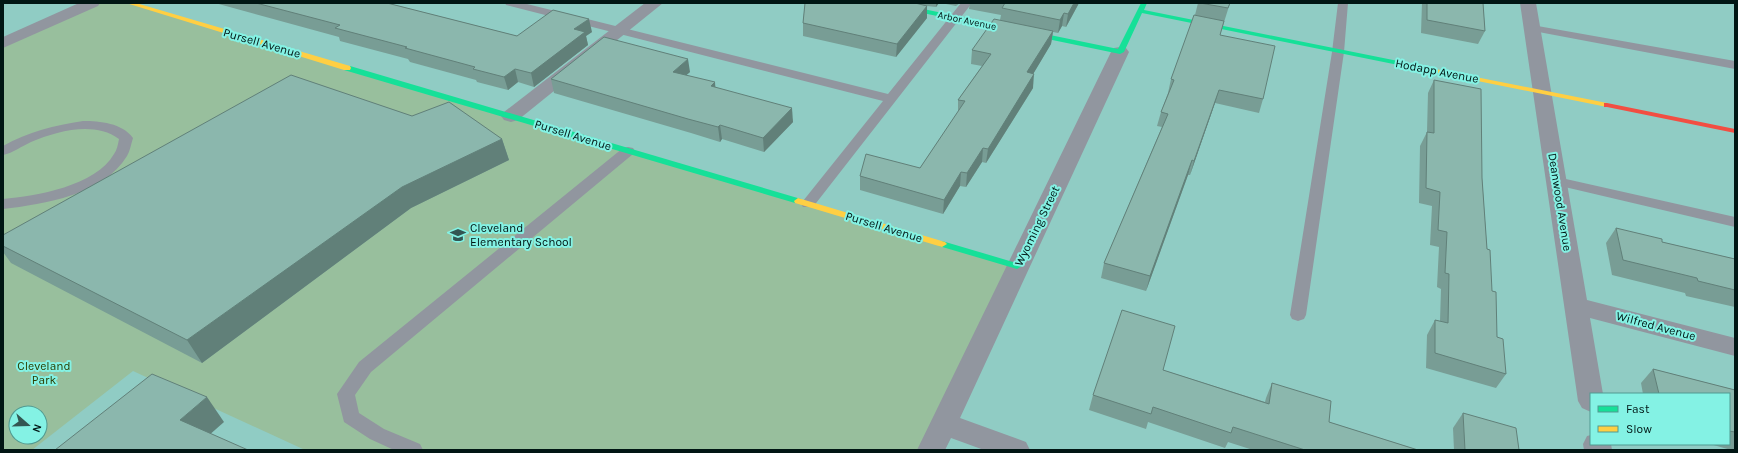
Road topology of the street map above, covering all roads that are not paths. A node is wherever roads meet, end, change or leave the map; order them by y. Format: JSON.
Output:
{"nodes":[{"id":1,"x":92,"y":3,"type":"edge"},
{"id":2,"x":129,"y":3,"type":"edge"},
{"id":3,"x":510,"y":3,"type":"edge"},
{"id":4,"x":655,"y":3,"type":"edge"},
{"id":5,"x":884,"y":3,"type":"edge"},
{"id":6,"x":967,"y":3,"type":"edge"},
{"id":7,"x":1343,"y":3,"type":"edge"},
{"id":8,"x":1528,"y":3,"type":"edge"},
{"id":9,"x":1142,"y":7,"type":"edge"},
{"id":10,"x":956,"y":18,"type":"junction"},
{"id":11,"x":1532,"y":28,"type":"junction"},
{"id":12,"x":620,"y":31,"type":"junction"},
{"id":13,"x":3,"y":43,"type":"edge"},
{"id":14,"x":1120,"y":52,"type":"junction"},
{"id":15,"x":1338,"y":52,"type":"junction"},
{"id":16,"x":1735,"y":65,"type":"edge"},
{"id":17,"x":1542,"y":92,"type":"junction"},
{"id":18,"x":892,"y":99,"type":"junction"},
{"id":19,"x":511,"y":116,"type":"junction"},
{"id":20,"x":1735,"y":131,"type":"edge"},
{"id":21,"x":3,"y":151,"type":"edge"},
{"id":22,"x":628,"y":151,"type":"junction"},
{"id":23,"x":1557,"y":181,"type":"junction"},
{"id":24,"x":3,"y":204,"type":"edge"},
{"id":25,"x":808,"y":204,"type":"junction"},
{"id":26,"x":1735,"y":222,"type":"edge"},
{"id":27,"x":1017,"y":266,"type":"junction"},
{"id":28,"x":1577,"y":306,"type":"junction"},
{"id":29,"x":1298,"y":315,"type":"dead end"},
{"id":30,"x":1735,"y":347,"type":"edge"},
{"id":31,"x":1590,"y":394,"type":"edge"},
{"id":32,"x":944,"y":424,"type":"junction"},
{"id":33,"x":413,"y":450,"type":"edge"},
{"id":34,"x":931,"y":450,"type":"edge"},
{"id":35,"x":1016,"y":450,"type":"edge"}],
"edges":[{"from":1,"to":13,"type":"street"},
{"from":2,"to":19,"type":"street","name":"Pursell Avenue"},
{"from":3,"to":12,"type":"lane"},
{"from":4,"to":12,"type":"street"},
{"from":5,"to":10,"type":"street","name":"Arbor Avenue"},
{"from":6,"to":10,"type":"lane"},
{"from":7,"to":15,"type":"lane"},
{"from":8,"to":11,"type":"street","name":"Deanwood Avenue"},
{"from":9,"to":14,"type":"street","name":"Wyoming Street"},
{"from":9,"to":15,"type":"street","name":"Hodapp Avenue"},
{"from":10,"to":14,"type":"street","name":"Arbor Avenue"},
{"from":10,"to":18,"type":"lane"},
{"from":11,"to":16,"type":"lane"},
{"from":11,"to":17,"type":"street","name":"Deanwood Avenue"},
{"from":12,"to":18,"type":"lane"},
{"from":12,"to":19,"type":"street"},
{"from":14,"to":27,"type":"street","name":"Wyoming Street"},
{"from":15,"to":17,"type":"street","name":"Hodapp Avenue"},
{"from":15,"to":29,"type":"lane"},
{"from":17,"to":20,"type":"street","name":"Hodapp Avenue"},
{"from":17,"to":23,"type":"street","name":"Deanwood Avenue"},
{"from":18,"to":25,"type":"lane"},
{"from":19,"to":22,"type":"street","name":"Pursell Avenue"},
{"from":21,"to":24,"type":"lane"},
{"from":22,"to":25,"type":"street","name":"Pursell Avenue"},
{"from":22,"to":33,"type":"lane"},
{"from":23,"to":26,"type":"lane"},
{"from":23,"to":28,"type":"street","name":"Deanwood Avenue"},
{"from":25,"to":27,"type":"street","name":"Pursell Avenue"},
{"from":27,"to":32,"type":"street","name":"Wyoming Street"},
{"from":28,"to":30,"type":"street","name":"Wilfred Avenue"},
{"from":28,"to":31,"type":"street","name":"Deanwood Avenue"},
{"from":32,"to":34,"type":"street","name":"Wyoming Street"},
{"from":32,"to":35,"type":"street"}]}
